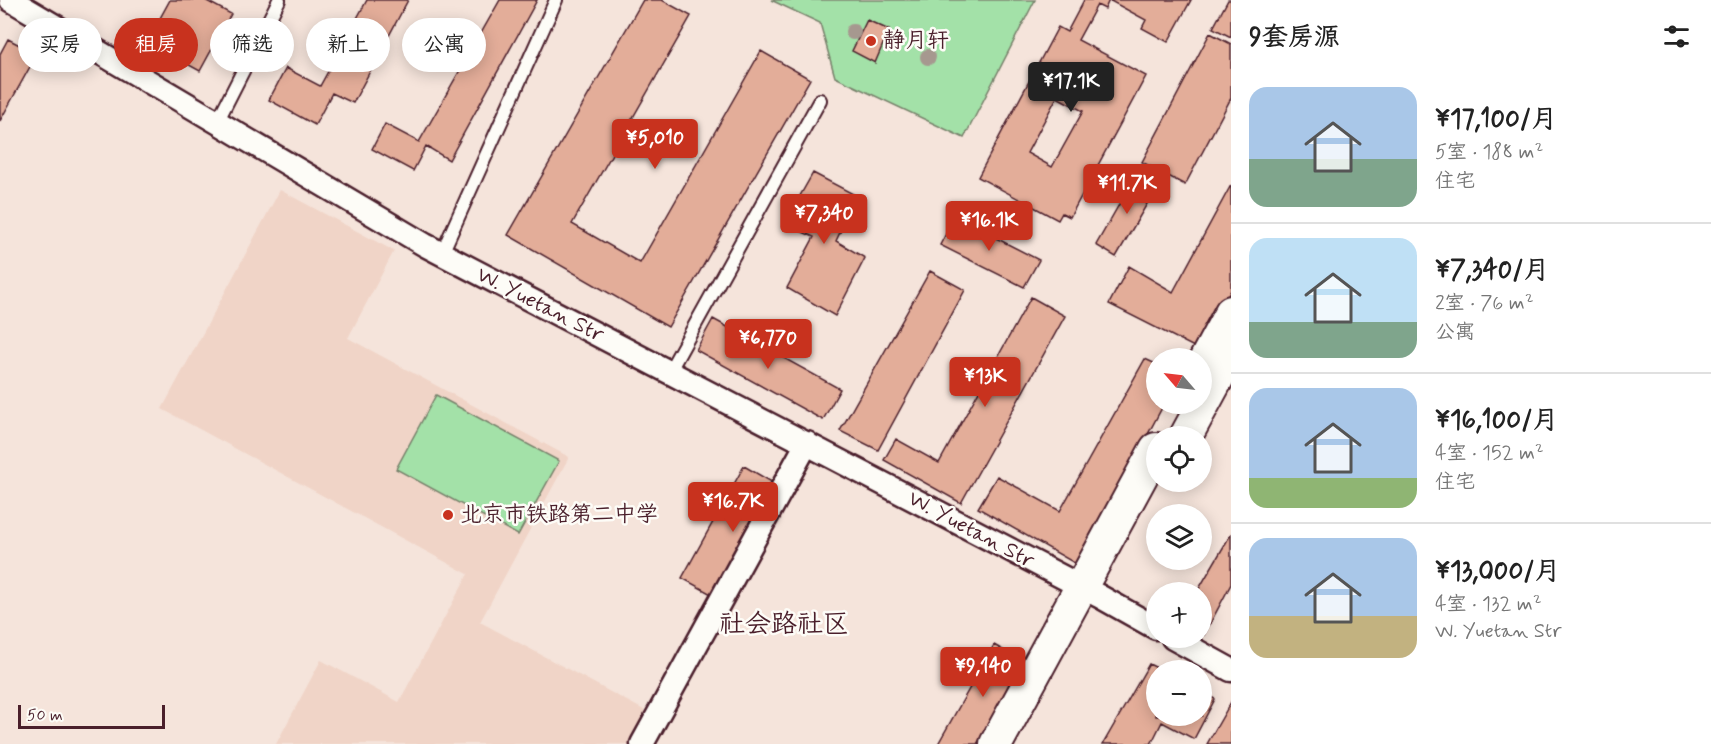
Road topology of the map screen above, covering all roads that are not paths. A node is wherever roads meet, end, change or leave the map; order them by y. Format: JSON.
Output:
{"nodes":[{"id":1,"x":11,"y":0,"type":"edge"},
{"id":2,"x":279,"y":0,"type":"edge"},
{"id":3,"x":556,"y":0,"type":"edge"},
{"id":4,"x":820,"y":100,"type":"dead end"},
{"id":5,"x":217,"y":122,"type":"junction"},
{"id":6,"x":442,"y":254,"type":"junction"},
{"id":7,"x":1231,"y":312,"type":"edge"},
{"id":8,"x":1212,"y":348,"type":"edge"},
{"id":9,"x":1231,"y":354,"type":"edge"},
{"id":10,"x":669,"y":372,"type":"junction"},
{"id":11,"x":1191,"y":426,"type":"edge"},
{"id":12,"x":807,"y":444,"type":"junction"},
{"id":13,"x":1146,"y":471,"type":"edge"},
{"id":14,"x":1155,"y":492,"type":"edge"},
{"id":15,"x":1090,"y":592,"type":"junction"},
{"id":16,"x":1146,"y":623,"type":"edge"},
{"id":17,"x":1191,"y":648,"type":"edge"},
{"id":18,"x":1231,"y":670,"type":"edge"},
{"id":19,"x":642,"y":744,"type":"edge"},
{"id":20,"x":996,"y":744,"type":"edge"},
{"id":21,"x":1018,"y":744,"type":"edge"}],
"edges":[{"from":1,"to":5,"type":"street","name":"W. Yuetan Str"},
{"from":2,"to":5,"type":"lane"},
{"from":3,"to":6,"type":"lane"},
{"from":4,"to":10,"type":"lane"},
{"from":5,"to":6,"type":"street","name":"W. Yuetan Str"},
{"from":6,"to":10,"type":"street","name":"W. Yuetan Str"},
{"from":7,"to":8,"type":"main road"},
{"from":9,"to":11,"type":"main road"},
{"from":10,"to":12,"type":"street","name":"W. Yuetan Str"},
{"from":12,"to":15,"type":"street","name":"W. Yuetan Str"},
{"from":12,"to":19,"type":"street"},
{"from":13,"to":15,"type":"main road"},
{"from":14,"to":15,"type":"main road"},
{"from":15,"to":16,"type":"street","name":"W. Yuetan Str"},
{"from":15,"to":20,"type":"main road"},
{"from":15,"to":21,"type":"main road"},
{"from":17,"to":18,"type":"street"}]}
